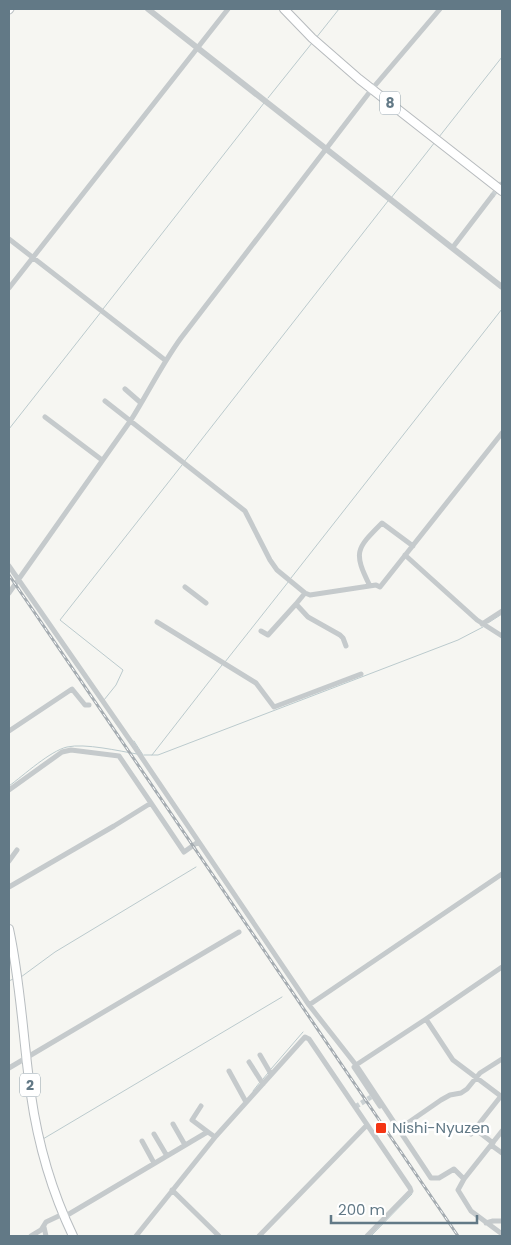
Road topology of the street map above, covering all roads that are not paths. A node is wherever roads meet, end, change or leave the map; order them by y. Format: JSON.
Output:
{"nodes":[{"id":1,"x":148,"y":9,"type":"edge"},
{"id":2,"x":228,"y":9,"type":"edge"},
{"id":3,"x":284,"y":9,"type":"edge"},
{"id":4,"x":440,"y":9,"type":"edge"},
{"id":5,"x":198,"y":48,"type":"junction"},
{"id":6,"x":372,"y":89,"type":"junction"},
{"id":7,"x":327,"y":150,"type":"junction"},
{"id":8,"x":502,"y":191,"type":"edge"},
{"id":9,"x":492,"y":196,"type":"tunnel mouth"},
{"id":10,"x":9,"y":238,"type":"edge"},
{"id":11,"x":453,"y":247,"type":"junction"},
{"id":12,"x":33,"y":258,"type":"junction"},
{"id":13,"x":502,"y":287,"type":"edge"},
{"id":14,"x":9,"y":288,"type":"edge"},
{"id":15,"x":165,"y":360,"type":"junction"},
{"id":16,"x":125,"y":389,"type":"dead end"},
{"id":17,"x":106,"y":401,"type":"dead end"},
{"id":18,"x":141,"y":404,"type":"junction"},
{"id":19,"x":45,"y":417,"type":"dead end"},
{"id":20,"x":131,"y":420,"type":"junction"},
{"id":21,"x":502,"y":433,"type":"edge"},
{"id":22,"x":102,"y":460,"type":"junction"},
{"id":23,"x":413,"y":546,"type":"junction"},
{"id":24,"x":406,"y":555,"type":"junction"},
{"id":25,"x":9,"y":566,"type":"edge"},
{"id":26,"x":18,"y":579,"type":"junction"},
{"id":27,"x":370,"y":586,"type":"junction"},
{"id":28,"x":185,"y":587,"type":"dead end"},
{"id":29,"x":9,"y":593,"type":"edge"},
{"id":30,"x":305,"y":593,"type":"junction"},
{"id":31,"x":206,"y":603,"type":"dead end"},
{"id":32,"x":296,"y":604,"type":"junction"},
{"id":33,"x":502,"y":611,"type":"edge"},
{"id":34,"x":158,"y":622,"type":"dead end"},
{"id":35,"x":482,"y":624,"type":"junction"},
{"id":36,"x":261,"y":631,"type":"dead end"},
{"id":37,"x":502,"y":636,"type":"edge"},
{"id":38,"x":346,"y":646,"type":"dead end"},
{"id":39,"x":361,"y":674,"type":"dead end"},
{"id":40,"x":88,"y":705,"type":"dead end"},
{"id":41,"x":9,"y":731,"type":"edge"},
{"id":42,"x":9,"y":790,"type":"edge"},
{"id":43,"x":151,"y":803,"type":"junction"},
{"id":44,"x":198,"y":842,"type":"junction"},
{"id":45,"x":17,"y":850,"type":"dead end"},
{"id":46,"x":9,"y":861,"type":"edge"},
{"id":47,"x":502,"y":874,"type":"edge"},
{"id":48,"x":9,"y":887,"type":"edge"},
{"id":49,"x":9,"y":929,"type":"edge"},
{"id":50,"x":239,"y":932,"type":"dead end"},
{"id":51,"x":502,"y":967,"type":"edge"},
{"id":52,"x":309,"y":1005,"type":"junction"},
{"id":53,"x":426,"y":1019,"type":"junction"},
{"id":54,"x":347,"y":1052,"type":"junction"},
{"id":55,"x":260,"y":1055,"type":"dead end"},
{"id":56,"x":26,"y":1058,"type":"junction"},
{"id":57,"x":502,"y":1059,"type":"edge"},
{"id":58,"x":249,"y":1062,"type":"dead end"},
{"id":59,"x":356,"y":1065,"type":"junction"},
{"id":60,"x":9,"y":1068,"type":"edge"},
{"id":61,"x":229,"y":1071,"type":"dead end"},
{"id":62,"x":271,"y":1074,"type":"junction"},
{"id":63,"x":476,"y":1078,"type":"junction"},
{"id":64,"x":263,"y":1084,"type":"junction"},
{"id":65,"x":502,"y":1096,"type":"edge"},
{"id":66,"x":246,"y":1102,"type":"junction"},
{"id":67,"x":201,"y":1106,"type":"dead end"},
{"id":68,"x":392,"y":1117,"type":"junction"},
{"id":69,"x":173,"y":1124,"type":"dead end"},
{"id":70,"x":367,"y":1125,"type":"junction"},
{"id":71,"x":399,"y":1129,"type":"junction"},
{"id":72,"x":502,"y":1131,"type":"edge"},
{"id":73,"x":208,"y":1132,"type":"junction"},
{"id":74,"x":154,"y":1134,"type":"dead end"},
{"id":75,"x":214,"y":1137,"type":"junction"},
{"id":76,"x":142,"y":1141,"type":"dead end"},
{"id":77,"x":492,"y":1144,"type":"junction"},
{"id":78,"x":185,"y":1145,"type":"junction"},
{"id":79,"x":502,"y":1153,"type":"edge"},
{"id":80,"x":167,"y":1156,"type":"junction"},
{"id":81,"x":154,"y":1163,"type":"junction"},
{"id":82,"x":464,"y":1179,"type":"junction"},
{"id":83,"x":172,"y":1190,"type":"junction"},
{"id":84,"x":63,"y":1216,"type":"junction"},
{"id":85,"x":502,"y":1221,"type":"edge"},
{"id":86,"x":486,"y":1223,"type":"junction"},
{"id":87,"x":44,"y":1227,"type":"junction"},
{"id":88,"x":502,"y":1234,"type":"edge"},
{"id":89,"x":31,"y":1236,"type":"edge"},
{"id":90,"x":46,"y":1236,"type":"edge"},
{"id":91,"x":73,"y":1236,"type":"edge"},
{"id":92,"x":136,"y":1236,"type":"edge"},
{"id":93,"x":219,"y":1236,"type":"edge"},
{"id":94,"x":259,"y":1236,"type":"edge"},
{"id":95,"x":367,"y":1236,"type":"edge"}],
"edges":[{"from":1,"to":5,"type":"street"},
{"from":2,"to":5,"type":"street"},
{"from":3,"to":6,"type":"main road","number":"8"},
{"from":4,"to":6,"type":"street"},
{"from":5,"to":7,"type":"street"},
{"from":5,"to":12,"type":"street"},
{"from":6,"to":7,"type":"street"},
{"from":6,"to":8,"type":"main road","number":"8"},
{"from":7,"to":11,"type":"street"},
{"from":7,"to":15,"type":"street"},
{"from":9,"to":11,"type":"street"},
{"from":10,"to":12,"type":"street"},
{"from":11,"to":13,"type":"street"},
{"from":12,"to":14,"type":"street"},
{"from":12,"to":15,"type":"street"},
{"from":15,"to":18,"type":"street"},
{"from":16,"to":18,"type":"street"},
{"from":17,"to":20,"type":"street"},
{"from":18,"to":20,"type":"street"},
{"from":19,"to":22,"type":"street"},
{"from":20,"to":22,"type":"street"},
{"from":20,"to":30,"type":"street"},
{"from":21,"to":23,"type":"street"},
{"from":22,"to":26,"type":"street"},
{"from":23,"to":24,"type":"street"},
{"from":23,"to":27,"type":"street"},
{"from":24,"to":27,"type":"street"},
{"from":24,"to":35,"type":"street"},
{"from":25,"to":26,"type":"street"},
{"from":26,"to":29,"type":"street"},
{"from":26,"to":44,"type":"street"},
{"from":27,"to":30,"type":"street"},
{"from":28,"to":31,"type":"street"},
{"from":30,"to":32,"type":"street"},
{"from":32,"to":36,"type":"street"},
{"from":32,"to":38,"type":"street"},
{"from":33,"to":35,"type":"street"},
{"from":34,"to":39,"type":"street"},
{"from":35,"to":37,"type":"street"},
{"from":40,"to":41,"type":"street"},
{"from":42,"to":43,"type":"street"},
{"from":43,"to":44,"type":"street"},
{"from":43,"to":48,"type":"street"},
{"from":44,"to":52,"type":"street"},
{"from":45,"to":46,"type":"street"},
{"from":47,"to":52,"type":"street"},
{"from":49,"to":56,"type":"main road","number":"2"},
{"from":50,"to":56,"type":"street"},
{"from":51,"to":53,"type":"street"},
{"from":52,"to":54,"type":"street"},
{"from":53,"to":59,"type":"street"},
{"from":53,"to":63,"type":"street"},
{"from":54,"to":59,"type":"street"},
{"from":54,"to":68,"type":"street"},
{"from":55,"to":62,"type":"street"},
{"from":56,"to":60,"type":"street"},
{"from":56,"to":84,"type":"main road","number":"2"},
{"from":57,"to":63,"type":"street"},
{"from":58,"to":64,"type":"street"},
{"from":59,"to":68,"type":"street"},
{"from":61,"to":66,"type":"street"},
{"from":62,"to":64,"type":"street"},
{"from":62,"to":70,"type":"street"},
{"from":63,"to":65,"type":"street"},
{"from":63,"to":71,"type":"street"},
{"from":64,"to":66,"type":"street"},
{"from":65,"to":77,"type":"street"},
{"from":66,"to":75,"type":"street"},
{"from":67,"to":73,"type":"street"},
{"from":68,"to":71,"type":"street"},
{"from":69,"to":78,"type":"street"},
{"from":70,"to":94,"type":"street"},
{"from":70,"to":95,"type":"street"},
{"from":71,"to":82,"type":"street"},
{"from":72,"to":77,"type":"street"},
{"from":73,"to":75,"type":"street"},
{"from":73,"to":78,"type":"street"},
{"from":74,"to":80,"type":"street"},
{"from":75,"to":83,"type":"street"},
{"from":76,"to":81,"type":"street"},
{"from":77,"to":79,"type":"street"},
{"from":77,"to":82,"type":"street"},
{"from":78,"to":80,"type":"street"},
{"from":80,"to":81,"type":"street"},
{"from":81,"to":84,"type":"street"},
{"from":82,"to":86,"type":"street"},
{"from":83,"to":92,"type":"street"},
{"from":83,"to":93,"type":"street"},
{"from":84,"to":87,"type":"street"},
{"from":84,"to":91,"type":"main road","number":"2"},
{"from":85,"to":86,"type":"street"},
{"from":86,"to":88,"type":"street"},
{"from":87,"to":89,"type":"street"},
{"from":87,"to":90,"type":"street"}]}
